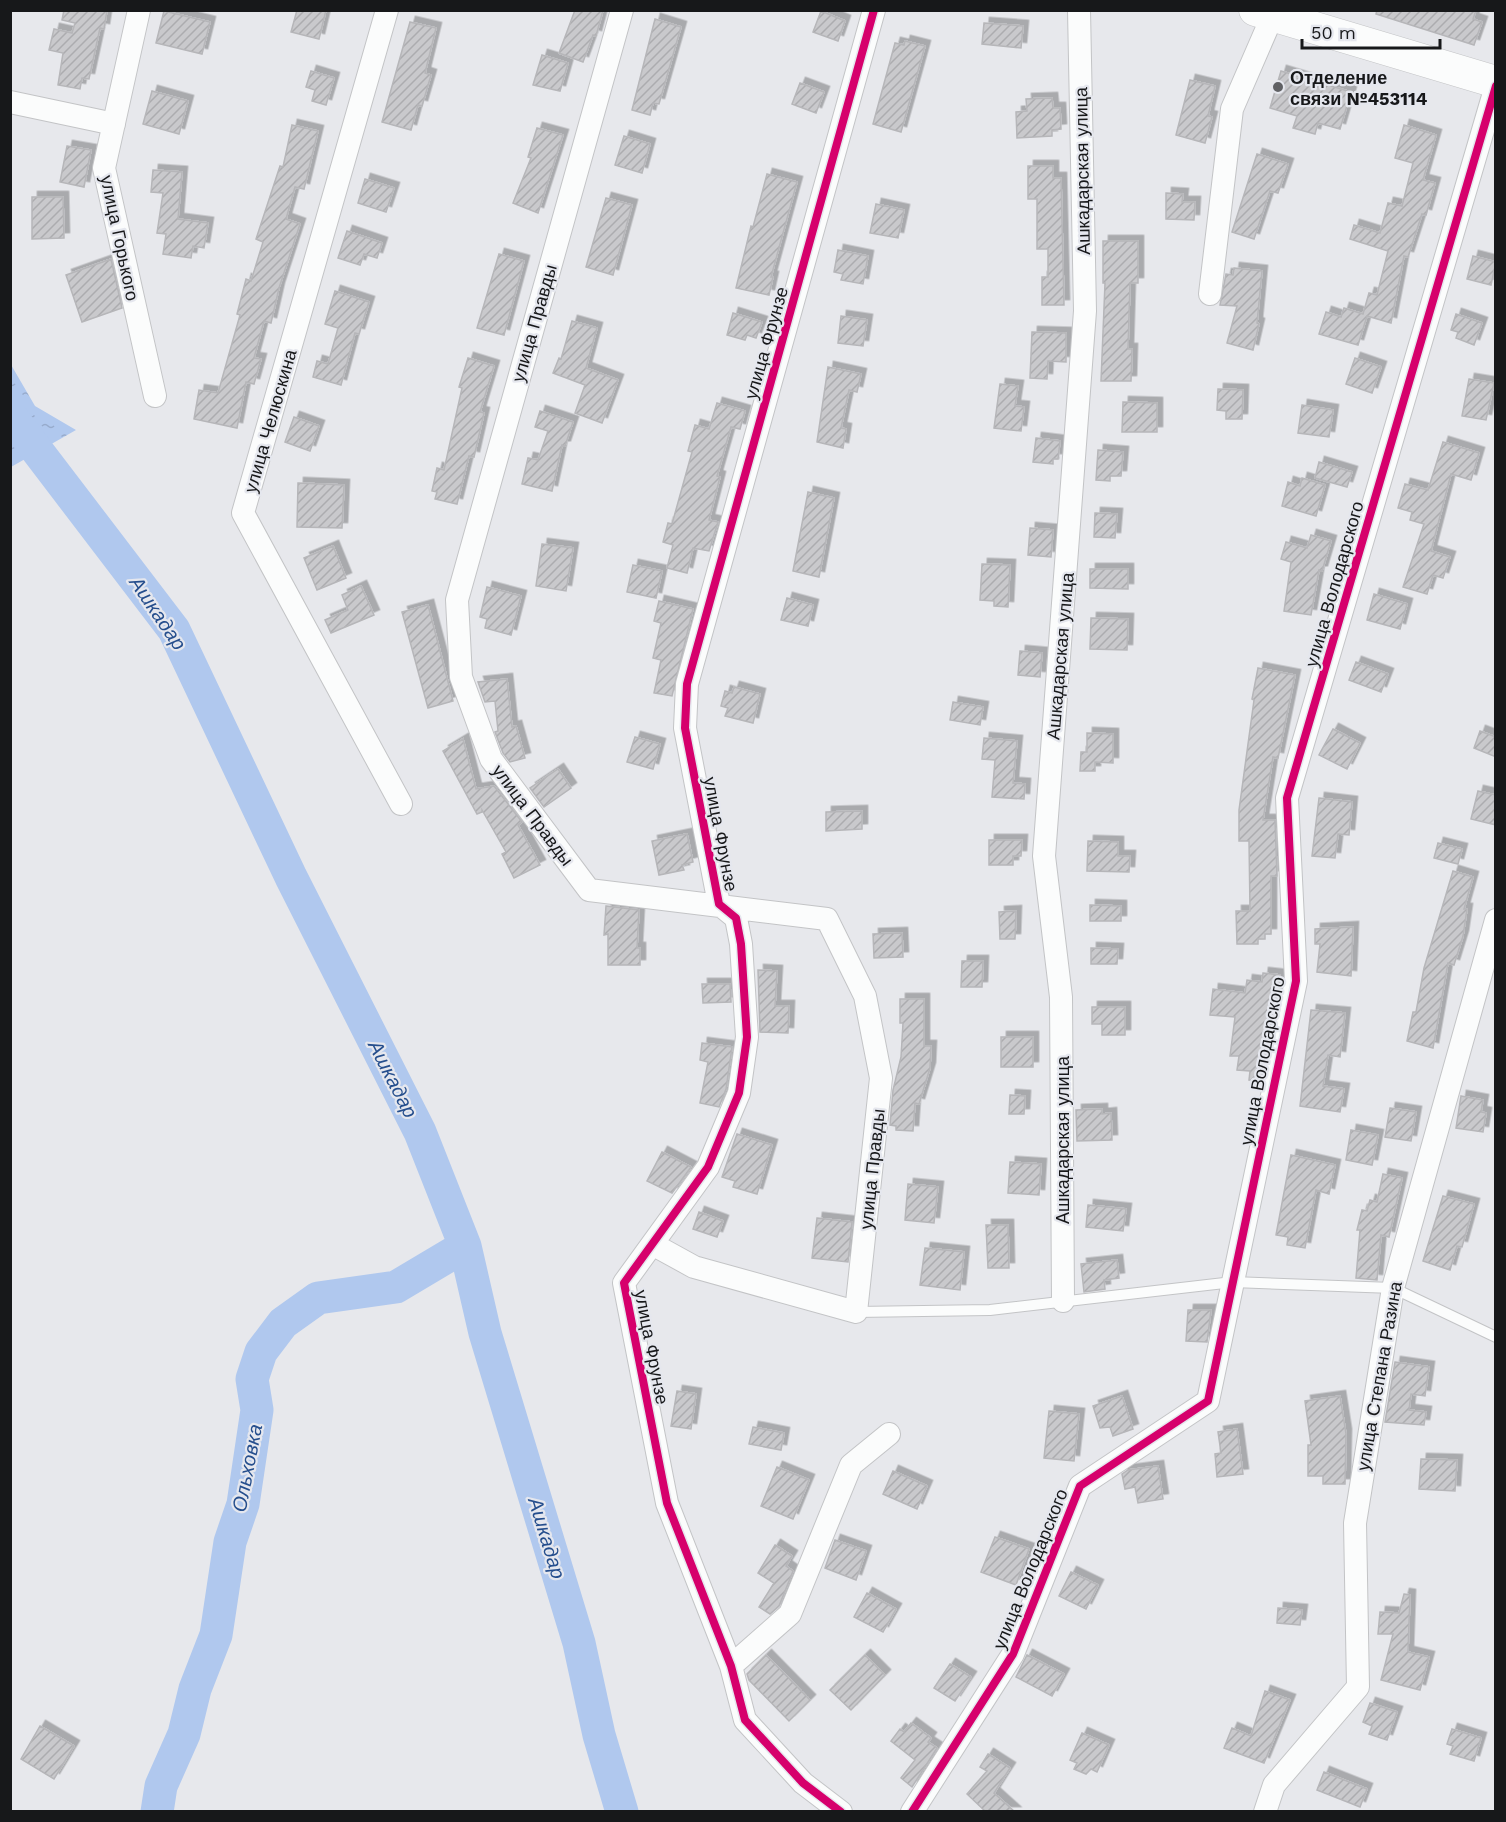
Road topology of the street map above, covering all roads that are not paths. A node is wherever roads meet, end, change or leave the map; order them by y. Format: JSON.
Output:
{"nodes":[{"id":1,"x":139,"y":10,"type":"edge"},
{"id":2,"x":387,"y":10,"type":"edge"},
{"id":3,"x":622,"y":10,"type":"edge"},
{"id":4,"x":874,"y":10,"type":"edge"},
{"id":5,"x":1079,"y":10,"type":"edge"},
{"id":6,"x":1268,"y":12,"type":"edge"},
{"id":7,"x":1496,"y":82,"type":"edge"},
{"id":8,"x":1496,"y":86,"type":"edge"},
{"id":9,"x":10,"y":102,"type":"edge"},
{"id":10,"x":114,"y":124,"type":"junction"},
{"id":11,"x":1210,"y":294,"type":"dead end"},
{"id":12,"x":155,"y":396,"type":"dead end"},
{"id":13,"x":401,"y":804,"type":"dead end"},
{"id":14,"x":719,"y":904,"type":"junction"},
{"id":15,"x":1496,"y":920,"type":"edge"},
{"id":16,"x":654,"y":1245,"type":"junction"},
{"id":17,"x":1233,"y":1282,"type":"junction"},
{"id":18,"x":1393,"y":1288,"type":"junction"},
{"id":19,"x":1063,"y":1301,"type":"junction"},
{"id":20,"x":856,"y":1312,"type":"junction"},
{"id":21,"x":1496,"y":1338,"type":"edge"},
{"id":22,"x":889,"y":1434,"type":"dead end"},
{"id":23,"x":731,"y":1666,"type":"junction"},
{"id":24,"x":841,"y":1812,"type":"edge"},
{"id":25,"x":912,"y":1812,"type":"edge"},
{"id":26,"x":1265,"y":1812,"type":"edge"}],
"edges":[{"from":1,"to":10,"type":"street","name":"улица Горького"},
{"from":2,"to":13,"type":"street","name":"улица Челюскина"},
{"from":3,"to":14,"type":"street","name":"улица Правды"},
{"from":4,"to":14,"type":"street","name":"улица Фрунзе"},
{"from":5,"to":19,"type":"street","name":"Ашкадарская улица"},
{"from":6,"to":7,"type":"street"},
{"from":6,"to":11,"type":"street"},
{"from":8,"to":17,"type":"street","name":"улица Володарского"},
{"from":9,"to":10,"type":"street"},
{"from":10,"to":12,"type":"street","name":"улица Горького"},
{"from":14,"to":16,"type":"street","name":"улица Фрунзе"},
{"from":14,"to":20,"type":"street","name":"улица Правды"},
{"from":15,"to":18,"type":"street","name":"улица Степана Разина"},
{"from":16,"to":20,"type":"street"},
{"from":16,"to":23,"type":"street","name":"улица Фрунзе"},
{"from":17,"to":18,"type":"lane"},
{"from":17,"to":19,"type":"lane"},
{"from":17,"to":25,"type":"street","name":"улица Володарского"},
{"from":18,"to":21,"type":"lane"},
{"from":18,"to":26,"type":"street","name":"улица Степана Разина"},
{"from":19,"to":20,"type":"lane"},
{"from":22,"to":23,"type":"street"},
{"from":23,"to":24,"type":"street","name":"улица Фрунзе"}]}
